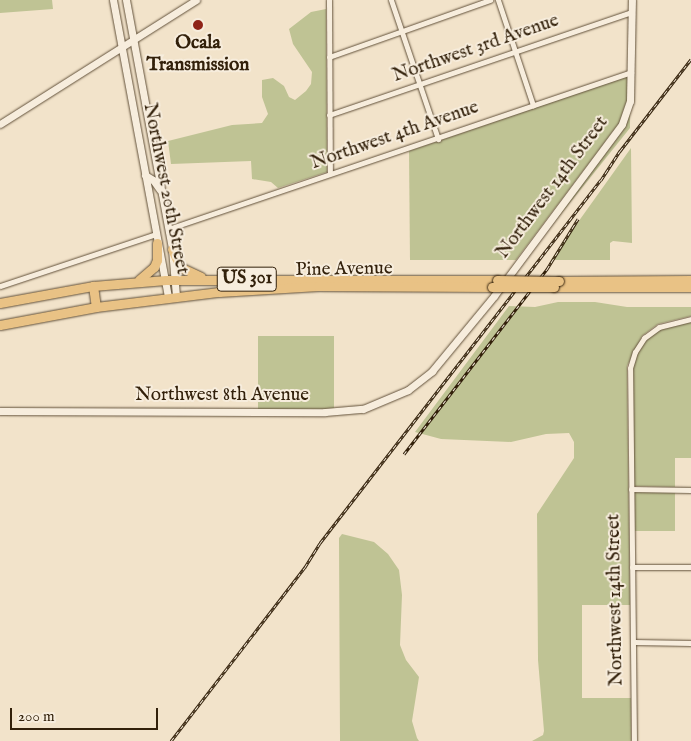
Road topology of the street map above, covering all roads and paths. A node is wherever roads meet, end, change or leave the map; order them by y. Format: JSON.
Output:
{"nodes":[{"id":1,"x":113,"y":0,"type":"edge"},
{"id":2,"x":126,"y":0,"type":"edge"},
{"id":3,"x":196,"y":0,"type":"edge"},
{"id":4,"x":329,"y":0,"type":"edge"},
{"id":5,"x":391,"y":0,"type":"edge"},
{"id":6,"x":490,"y":0,"type":"edge"},
{"id":7,"x":498,"y":0,"type":"edge"},
{"id":8,"x":632,"y":0,"type":"edge"},
{"id":9,"x":632,"y":12,"type":"junction"},
{"id":10,"x":400,"y":32,"type":"junction"},
{"id":11,"x":134,"y":40,"type":"junction"},
{"id":12,"x":121,"y":47,"type":"junction"},
{"id":13,"x":516,"y":51,"type":"junction"},
{"id":14,"x":329,"y":57,"type":"junction"},
{"id":15,"x":631,"y":72,"type":"junction"},
{"id":16,"x":419,"y":84,"type":"junction"},
{"id":17,"x":533,"y":105,"type":"junction"},
{"id":18,"x":329,"y":115,"type":"junction"},
{"id":19,"x":0,"y":124,"type":"edge"},
{"id":20,"x":438,"y":139,"type":"junction"},
{"id":21,"x":330,"y":173,"type":"junction"},
{"id":22,"x":145,"y":175,"type":"junction"},
{"id":23,"x":162,"y":192,"type":"junction"},
{"id":24,"x":168,"y":229,"type":"junction"},
{"id":25,"x":156,"y":238,"type":"junction"},
{"id":26,"x":172,"y":249,"type":"junction"},
{"id":27,"x":176,"y":279,"type":"junction"},
{"id":28,"x":206,"y":279,"type":"junction"},
{"id":29,"x":166,"y":280,"type":"junction"},
{"id":30,"x":691,"y":280,"type":"edge"},
{"id":31,"x":138,"y":281,"type":"junction"},
{"id":32,"x":270,"y":284,"type":"junction"},
{"id":33,"x":557,"y":284,"type":"junction"},
{"id":34,"x":0,"y":286,"type":"edge"},
{"id":35,"x":93,"y":286,"type":"junction"},
{"id":36,"x":691,"y":286,"type":"edge"},
{"id":37,"x":172,"y":296,"type":"junction"},
{"id":38,"x":0,"y":302,"type":"edge"},
{"id":39,"x":96,"y":307,"type":"junction"},
{"id":40,"x":691,"y":319,"type":"edge"},
{"id":41,"x":0,"y":325,"type":"edge"},
{"id":42,"x":432,"y":370,"type":"joint"},
{"id":43,"x":0,"y":411,"type":"edge"},
{"id":44,"x":631,"y":489,"type":"junction"},
{"id":45,"x":691,"y":490,"type":"edge"},
{"id":46,"x":632,"y":567,"type":"junction"},
{"id":47,"x":691,"y":567,"type":"edge"},
{"id":48,"x":634,"y":642,"type":"junction"},
{"id":49,"x":691,"y":643,"type":"edge"},
{"id":50,"x":634,"y":741,"type":"edge"}],
"edges":[{"from":1,"to":12,"type":"street","name":"Northwest 20th Street"},
{"from":2,"to":11,"type":"street","name":"Northwest 20th Street"},
{"from":3,"to":11,"type":"street"},
{"from":4,"to":14,"type":"street"},
{"from":5,"to":10,"type":"street"},
{"from":6,"to":10,"type":"street"},
{"from":7,"to":13,"type":"street"},
{"from":8,"to":9,"type":"street","name":"Northwest 14th Street"},
{"from":9,"to":13,"type":"street","name":"Northwest 3rd Avenue"},
{"from":9,"to":15,"type":"street","name":"Northwest 14th Street"},
{"from":10,"to":14,"type":"street"},
{"from":10,"to":16,"type":"street"},
{"from":11,"to":12,"type":"street"},
{"from":11,"to":23,"type":"street","name":"Northwest 20th Street"},
{"from":12,"to":19,"type":"street"},
{"from":12,"to":22,"type":"street","name":"Northwest 20th Street"},
{"from":13,"to":16,"type":"street","name":"Northwest 3rd Avenue"},
{"from":13,"to":17,"type":"street"},
{"from":14,"to":18,"type":"street"},
{"from":15,"to":17,"type":"street","name":"Northwest 4th Avenue"},
{"from":15,"to":42,"type":"street","name":"Northwest 14th Street"},
{"from":16,"to":18,"type":"street","name":"Northwest 3rd Avenue"},
{"from":16,"to":20,"type":"street"},
{"from":17,"to":20,"type":"street","name":"Northwest 4th Avenue"},
{"from":18,"to":21,"type":"street"},
{"from":20,"to":21,"type":"street","name":"Northwest 4th Avenue"},
{"from":21,"to":24,"type":"street","name":"Northwest 4th Avenue"},
{"from":22,"to":23,"type":"street"},
{"from":22,"to":25,"type":"street","name":"Northwest 20th Street"},
{"from":23,"to":24,"type":"street","name":"Northwest 20th Street"},
{"from":24,"to":26,"type":"street","name":"Northwest 20th Street"},
{"from":25,"to":29,"type":"street","name":"Northwest 20th Street"},
{"from":25,"to":31,"type":"highway"},
{"from":25,"to":34,"type":"street"},
{"from":26,"to":27,"type":"street","name":"Northwest 20th Street"},
{"from":26,"to":28,"type":"highway"},
{"from":27,"to":28,"type":"highway","name":"Pine Avenue","number":"US 301"},
{"from":27,"to":29,"type":"highway","name":"Pine Avenue","number":"US 301"},
{"from":27,"to":37,"type":"street","name":"Northwest 20th Street"},
{"from":28,"to":32,"type":"highway","name":"Pine Avenue","number":"US 301"},
{"from":29,"to":31,"type":"highway","name":"Pine Avenue","number":"US 301"},
{"from":29,"to":37,"type":"street","name":"Northwest 20th Street"},
{"from":30,"to":33,"type":"highway","name":"Pine Avenue","number":"US 301"},
{"from":31,"to":35,"type":"highway","name":"Pine Avenue","number":"US 301"},
{"from":32,"to":33,"type":"highway","name":"Pine Avenue","number":"US 301","bridge":true},
{"from":32,"to":37,"type":"highway","name":"Pine Avenue","number":"US 301"},
{"from":33,"to":36,"type":"highway","name":"Pine Avenue","number":"US 301"},
{"from":35,"to":38,"type":"highway","name":"Pine Avenue","number":"US 301"},
{"from":35,"to":39,"type":"highway"},
{"from":37,"to":39,"type":"highway","name":"Pine Avenue","number":"US 301"},
{"from":39,"to":41,"type":"highway","name":"Pine Avenue","number":"US 301"},
{"from":40,"to":44,"type":"street","name":"Northwest 14th Street"},
{"from":42,"to":43,"type":"street","name":"Northwest 8th Avenue"},
{"from":44,"to":45,"type":"street"},
{"from":44,"to":46,"type":"street","name":"Northwest 14th Street"},
{"from":46,"to":47,"type":"street"},
{"from":46,"to":48,"type":"street","name":"Northwest 14th Street"},
{"from":48,"to":49,"type":"street"},
{"from":48,"to":50,"type":"street","name":"Northwest 14th Street"}]}
